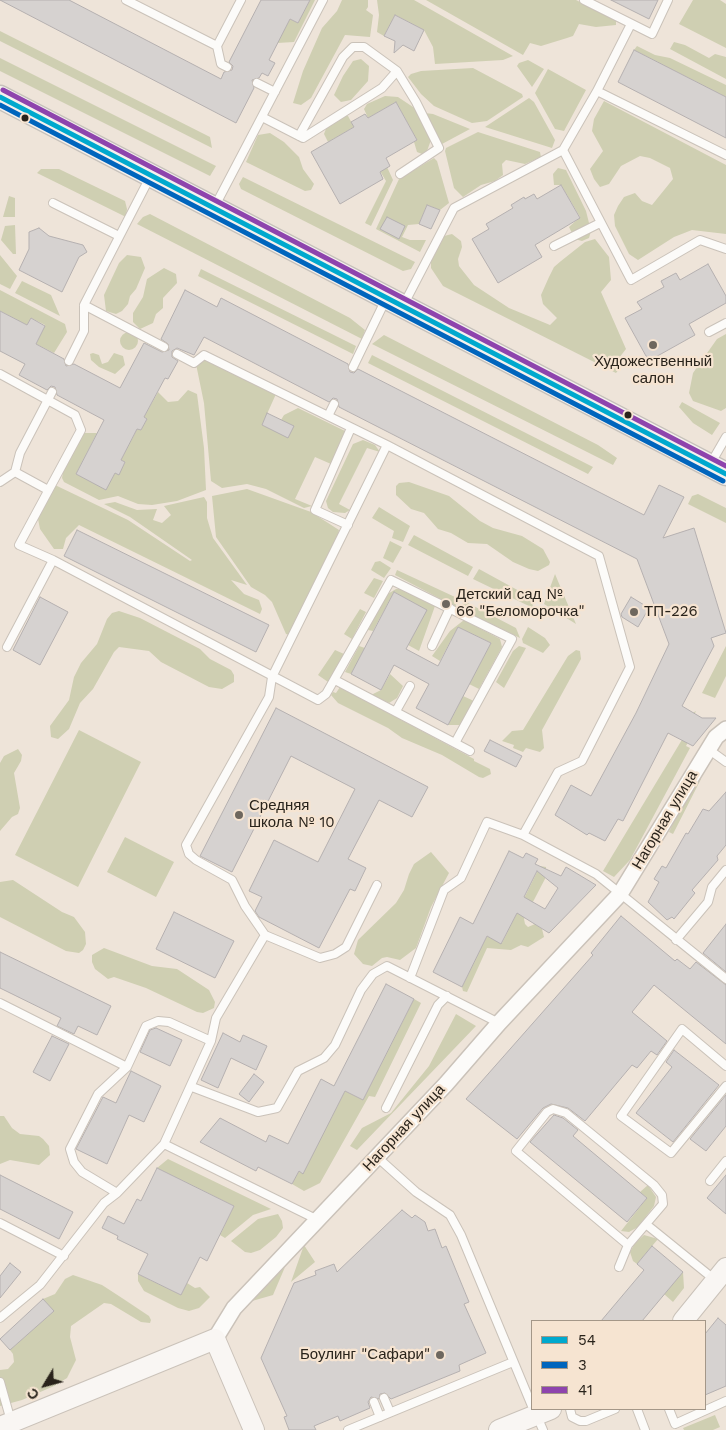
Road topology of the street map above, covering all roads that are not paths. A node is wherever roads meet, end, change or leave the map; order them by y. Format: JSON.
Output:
{"nodes":[{"id":1,"x":126,"y":0,"type":"edge"},
{"id":2,"x":241,"y":0,"type":"edge"},
{"id":3,"x":324,"y":0,"type":"edge"},
{"id":4,"x":584,"y":0,"type":"edge"},
{"id":5,"x":668,"y":0,"type":"edge"},
{"id":6,"x":631,"y":24,"type":"junction"},
{"id":7,"x":217,"y":46,"type":"junction"},
{"id":8,"x":227,"y":67,"type":"dead end"},
{"id":9,"x":396,"y":71,"type":"junction"},
{"id":10,"x":256,"y":83,"type":"dead end"},
{"id":11,"x":597,"y":91,"type":"junction"},
{"id":12,"x":275,"y":92,"type":"junction"},
{"id":13,"x":0,"y":97,"type":"edge"},
{"id":14,"x":262,"y":118,"type":"junction"},
{"id":15,"x":299,"y":136,"type":"junction"},
{"id":16,"x":563,"y":150,"type":"junction"},
{"id":17,"x":726,"y":155,"type":"edge"},
{"id":18,"x":400,"y":174,"type":"dead end"},
{"id":19,"x":151,"y":176,"type":"junction"},
{"id":20,"x":53,"y":203,"type":"dead end"},
{"id":21,"x":214,"y":208,"type":"junction"},
{"id":22,"x":600,"y":223,"type":"junction"},
{"id":23,"x":120,"y":236,"type":"junction"},
{"id":24,"x":554,"y":246,"type":"dead end"},
{"id":25,"x":726,"y":249,"type":"edge"},
{"id":26,"x":395,"y":302,"type":"junction"},
{"id":27,"x":84,"y":305,"type":"junction"},
{"id":28,"x":726,"y":323,"type":"edge"},
{"id":29,"x":709,"y":332,"type":"dead end"},
{"id":30,"x":164,"y":347,"type":"dead end"},
{"id":31,"x":177,"y":354,"type":"dead end"},
{"id":32,"x":68,"y":361,"type":"dead end"},
{"id":33,"x":353,"y":367,"type":"dead end"},
{"id":34,"x":0,"y":374,"type":"edge"},
{"id":35,"x":52,"y":392,"type":"dead end"},
{"id":36,"x":47,"y":401,"type":"junction"},
{"id":37,"x":334,"y":404,"type":"dead end"},
{"id":38,"x":328,"y":416,"type":"junction"},
{"id":39,"x":351,"y":428,"type":"junction"},
{"id":40,"x":726,"y":437,"type":"edge"},
{"id":41,"x":387,"y":445,"type":"junction"},
{"id":42,"x":718,"y":470,"type":"edge"},
{"id":43,"x":15,"y":472,"type":"junction"},
{"id":44,"x":0,"y":482,"type":"edge"},
{"id":45,"x":48,"y":490,"type":"junction"},
{"id":46,"x":348,"y":525,"type":"junction"},
{"id":47,"x":53,"y":560,"type":"junction"},
{"id":48,"x":450,"y":608,"type":"junction"},
{"id":49,"x":432,"y":646,"type":"dead end"},
{"id":50,"x":7,"y":647,"type":"dead end"},
{"id":51,"x":272,"y":677,"type":"junction"},
{"id":52,"x":335,"y":680,"type":"junction"},
{"id":53,"x":410,"y":686,"type":"dead end"},
{"id":54,"x":472,"y":694,"type":"dead end"},
{"id":55,"x":481,"y":697,"type":"junction"},
{"id":56,"x":396,"y":711,"type":"junction"},
{"id":57,"x":726,"y":729,"type":"edge"},
{"id":58,"x":455,"y":743,"type":"junction"},
{"id":59,"x":708,"y":749,"type":"junction"},
{"id":60,"x":470,"y":751,"type":"dead end"},
{"id":61,"x":726,"y":762,"type":"edge"},
{"id":62,"x":523,"y":835,"type":"junction"},
{"id":63,"x":726,"y":870,"type":"edge"},
{"id":64,"x":376,"y":885,"type":"dead end"},
{"id":65,"x":620,"y":894,"type":"junction"},
{"id":66,"x":265,"y":934,"type":"junction"},
{"id":67,"x":676,"y":940,"type":"junction"},
{"id":68,"x":410,"y":978,"type":"junction"},
{"id":69,"x":726,"y":980,"type":"edge"},
{"id":70,"x":447,"y":996,"type":"junction"},
{"id":71,"x":0,"y":1003,"type":"edge"},
{"id":72,"x":499,"y":1023,"type":"junction"},
{"id":73,"x":211,"y":1041,"type":"junction"},
{"id":74,"x":726,"y":1066,"type":"edge"},
{"id":75,"x":127,"y":1067,"type":"junction"},
{"id":76,"x":192,"y":1086,"type":"junction"},
{"id":77,"x":726,"y":1086,"type":"edge"},
{"id":78,"x":386,"y":1108,"type":"dead end"},
{"id":79,"x":164,"y":1144,"type":"junction"},
{"id":80,"x":377,"y":1157,"type":"junction"},
{"id":81,"x":726,"y":1161,"type":"edge"},
{"id":82,"x":710,"y":1181,"type":"dead end"},
{"id":83,"x":117,"y":1193,"type":"junction"},
{"id":84,"x":318,"y":1220,"type":"junction"},
{"id":85,"x":0,"y":1223,"type":"edge"},
{"id":86,"x":647,"y":1225,"type":"junction"},
{"id":87,"x":628,"y":1245,"type":"junction"},
{"id":88,"x":64,"y":1256,"type":"junction"},
{"id":89,"x":619,"y":1267,"type":"dead end"},
{"id":90,"x":721,"y":1275,"type":"edge"},
{"id":91,"x":0,"y":1318,"type":"edge"},
{"id":92,"x":683,"y":1320,"type":"edge"},
{"id":93,"x":215,"y":1339,"type":"junction"},
{"id":94,"x":513,"y":1362,"type":"junction"},
{"id":95,"x":0,"y":1382,"type":"edge"},
{"id":96,"x":384,"y":1398,"type":"dead end"},
{"id":97,"x":531,"y":1398,"type":"edge"},
{"id":98,"x":726,"y":1401,"type":"edge"},
{"id":99,"x":374,"y":1402,"type":"dead end"},
{"id":100,"x":570,"y":1410,"type":"edge"},
{"id":101,"x":613,"y":1410,"type":"edge"},
{"id":102,"x":637,"y":1410,"type":"edge"},
{"id":103,"x":668,"y":1410,"type":"edge"},
{"id":104,"x":390,"y":1412,"type":"junction"},
{"id":105,"x":539,"y":1414,"type":"edge"},
{"id":106,"x":380,"y":1417,"type":"junction"},
{"id":107,"x":12,"y":1425,"type":"edge"},
{"id":108,"x":254,"y":1430,"type":"edge"},
{"id":109,"x":348,"y":1430,"type":"edge"},
{"id":110,"x":499,"y":1430,"type":"edge"},
{"id":111,"x":645,"y":1430,"type":"edge"}],
"edges":[{"from":1,"to":7,"type":"lane"},
{"from":2,"to":7,"type":"lane"},
{"from":3,"to":12,"type":"lane"},
{"from":4,"to":6,"type":"lane"},
{"from":5,"to":6,"type":"lane"},
{"from":6,"to":11,"type":"lane"},
{"from":7,"to":8,"type":"lane"},
{"from":9,"to":15,"type":"lane"},
{"from":9,"to":15,"type":"lane"},
{"from":9,"to":18,"type":"lane"},
{"from":10,"to":12,"type":"lane"},
{"from":11,"to":16,"type":"lane"},
{"from":11,"to":17,"type":"lane"},
{"from":12,"to":14,"type":"lane"},
{"from":13,"to":19,"type":"main road"},
{"from":14,"to":15,"type":"lane"},
{"from":14,"to":21,"type":"lane"},
{"from":16,"to":22,"type":"lane"},
{"from":16,"to":26,"type":"lane"},
{"from":19,"to":21,"type":"main road"},
{"from":19,"to":23,"type":"lane"},
{"from":20,"to":23,"type":"lane"},
{"from":21,"to":26,"type":"main road"},
{"from":22,"to":24,"type":"lane"},
{"from":22,"to":25,"type":"lane"},
{"from":23,"to":27,"type":"lane"},
{"from":26,"to":33,"type":"lane"},
{"from":26,"to":42,"type":"main road"},
{"from":27,"to":30,"type":"lane"},
{"from":27,"to":32,"type":"lane"},
{"from":28,"to":29,"type":"lane"},
{"from":31,"to":38,"type":"lane"},
{"from":34,"to":36,"type":"lane"},
{"from":35,"to":36,"type":"lane"},
{"from":36,"to":43,"type":"lane"},
{"from":36,"to":45,"type":"lane"},
{"from":37,"to":38,"type":"lane"},
{"from":38,"to":39,"type":"lane"},
{"from":39,"to":41,"type":"lane"},
{"from":39,"to":46,"type":"lane"},
{"from":40,"to":42,"type":"lane"},
{"from":41,"to":46,"type":"lane"},
{"from":41,"to":62,"type":"lane"},
{"from":43,"to":44,"type":"lane"},
{"from":43,"to":45,"type":"lane"},
{"from":45,"to":47,"type":"lane"},
{"from":46,"to":51,"type":"lane"},
{"from":47,"to":50,"type":"lane"},
{"from":47,"to":51,"type":"lane"},
{"from":48,"to":49,"type":"lane"},
{"from":48,"to":52,"type":"lane"},
{"from":48,"to":55,"type":"lane"},
{"from":51,"to":52,"type":"lane"},
{"from":51,"to":66,"type":"lane"},
{"from":52,"to":56,"type":"lane"},
{"from":53,"to":56,"type":"lane"},
{"from":54,"to":55,"type":"lane"},
{"from":55,"to":58,"type":"lane"},
{"from":56,"to":58,"type":"lane"},
{"from":57,"to":59,"type":"street","name":"Нагорная улица"},
{"from":58,"to":60,"type":"lane"},
{"from":59,"to":61,"type":"lane"},
{"from":59,"to":65,"type":"street","name":"Нагорная улица"},
{"from":62,"to":65,"type":"lane"},
{"from":62,"to":68,"type":"lane"},
{"from":63,"to":67,"type":"lane"},
{"from":64,"to":66,"type":"lane"},
{"from":65,"to":67,"type":"lane"},
{"from":65,"to":72,"type":"street","name":"Нагорная улица"},
{"from":66,"to":73,"type":"lane"},
{"from":67,"to":69,"type":"lane"},
{"from":68,"to":70,"type":"lane"},
{"from":68,"to":76,"type":"lane"},
{"from":70,"to":72,"type":"lane"},
{"from":70,"to":78,"type":"lane"},
{"from":71,"to":75,"type":"lane"},
{"from":72,"to":80,"type":"street","name":"Нагорная улица"},
{"from":73,"to":75,"type":"lane"},
{"from":73,"to":76,"type":"lane"},
{"from":74,"to":77,"type":"lane"},
{"from":75,"to":83,"type":"lane"},
{"from":76,"to":79,"type":"lane"},
{"from":79,"to":83,"type":"lane"},
{"from":79,"to":84,"type":"lane"},
{"from":80,"to":84,"type":"street","name":"Нагорная улица"},
{"from":80,"to":94,"type":"lane"},
{"from":81,"to":82,"type":"lane"},
{"from":83,"to":88,"type":"lane"},
{"from":84,"to":93,"type":"street","name":"Нагорная улица"},
{"from":85,"to":88,"type":"lane"},
{"from":86,"to":87,"type":"lane"},
{"from":86,"to":87,"type":"lane"},
{"from":86,"to":90,"type":"lane"},
{"from":87,"to":89,"type":"lane"},
{"from":88,"to":91,"type":"lane"},
{"from":90,"to":92,"type":"street"},
{"from":93,"to":107,"type":"street"},
{"from":93,"to":108,"type":"street"},
{"from":94,"to":97,"type":"lane"},
{"from":94,"to":104,"type":"lane"},
{"from":95,"to":107,"type":"lane"},
{"from":96,"to":104,"type":"lane"},
{"from":98,"to":103,"type":"lane"},
{"from":99,"to":106,"type":"lane"},
{"from":100,"to":101,"type":"lane"},
{"from":102,"to":111,"type":"lane"},
{"from":104,"to":106,"type":"lane"},
{"from":105,"to":110,"type":"street"},
{"from":106,"to":109,"type":"lane"}]}
